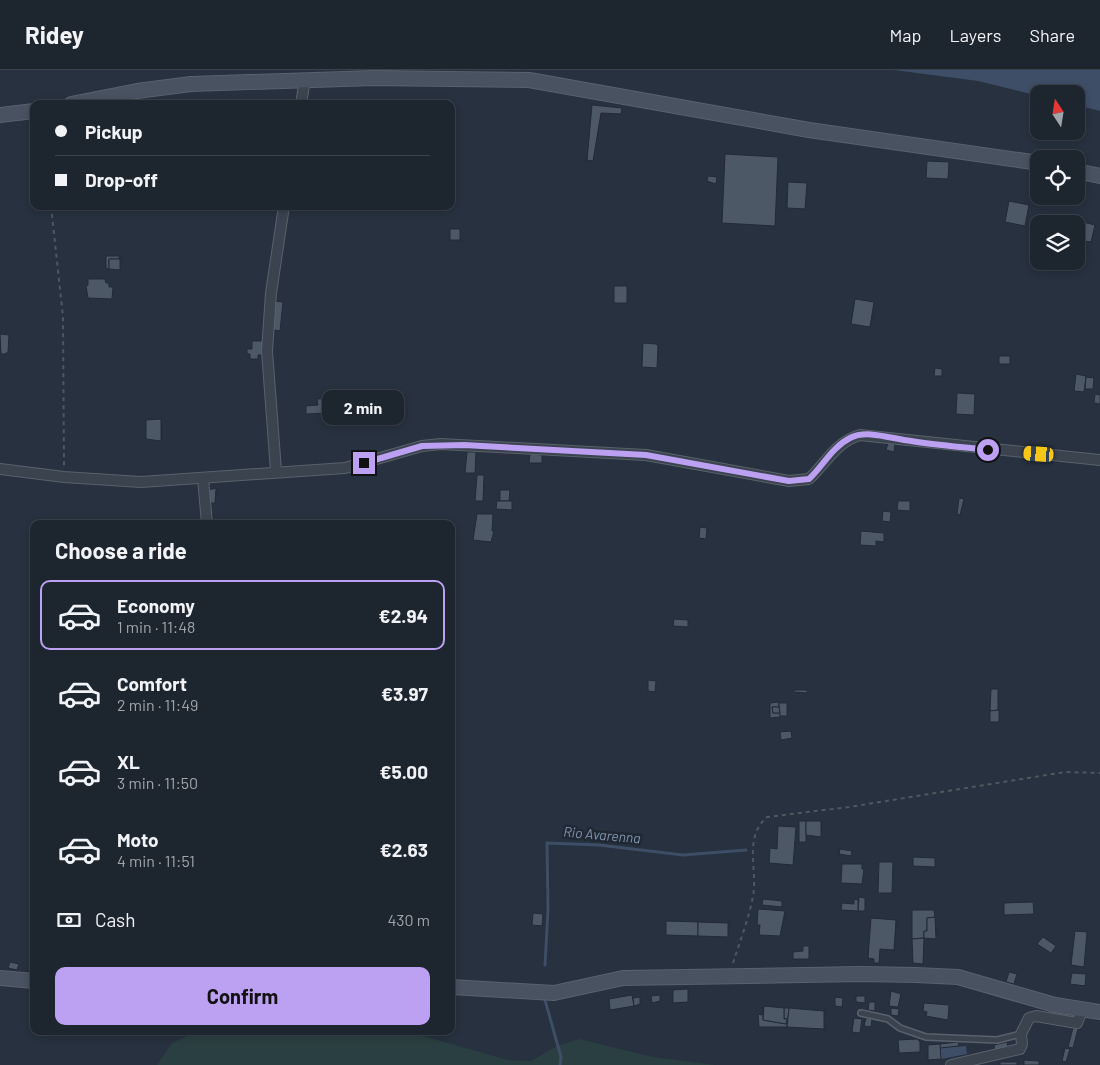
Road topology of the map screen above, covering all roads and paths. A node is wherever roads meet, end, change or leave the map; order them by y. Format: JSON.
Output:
{"nodes":[{"id":1,"x":305,"y":79,"type":"junction"},
{"id":2,"x":91,"y":100,"type":"edge"},
{"id":3,"x":301,"y":100,"type":"edge"},
{"id":4,"x":30,"y":111,"type":"edge"},
{"id":5,"x":0,"y":115,"type":"edge"},
{"id":6,"x":1030,"y":162,"type":"edge"},
{"id":7,"x":1085,"y":173,"type":"edge"},
{"id":8,"x":1100,"y":176,"type":"edge"},
{"id":9,"x":51,"y":210,"type":"edge"},
{"id":10,"x":283,"y":210,"type":"edge"},
{"id":11,"x":1100,"y":460,"type":"edge"},
{"id":12,"x":0,"y":469,"type":"edge"},
{"id":13,"x":276,"y":471,"type":"junction"},
{"id":14,"x":64,"y":477,"type":"junction"},
{"id":15,"x":203,"y":478,"type":"junction"},
{"id":16,"x":207,"y":520,"type":"edge"},
{"id":17,"x":1100,"y":773,"type":"edge"},
{"id":18,"x":729,"y":976,"type":"junction"},
{"id":19,"x":0,"y":978,"type":"edge"},
{"id":20,"x":30,"y":981,"type":"edge"},
{"id":21,"x":455,"y":987,"type":"edge"},
{"id":22,"x":1082,"y":1011,"type":"junction"},
{"id":23,"x":1100,"y":1012,"type":"edge"},
{"id":24,"x":861,"y":1013,"type":"dead end"},
{"id":25,"x":1021,"y":1034,"type":"junction"},
{"id":26,"x":951,"y":1065,"type":"edge"}],
"edges":[{"from":1,"to":2,"type":"street"},
{"from":1,"to":3,"type":"street"},
{"from":1,"to":6,"type":"street"},
{"from":4,"to":5,"type":"street"},
{"from":7,"to":8,"type":"street"},
{"from":9,"to":14,"type":"path"},
{"from":10,"to":13,"type":"street"},
{"from":11,"to":13,"type":"street"},
{"from":12,"to":14,"type":"street"},
{"from":13,"to":15,"type":"street"},
{"from":14,"to":15,"type":"street"},
{"from":15,"to":16,"type":"street"},
{"from":17,"to":18,"type":"path"},
{"from":18,"to":21,"type":"street"},
{"from":18,"to":22,"type":"street"},
{"from":19,"to":20,"type":"street"},
{"from":22,"to":23,"type":"street"},
{"from":22,"to":25,"type":"street"},
{"from":24,"to":25,"type":"lane"},
{"from":25,"to":26,"type":"street"}]}
